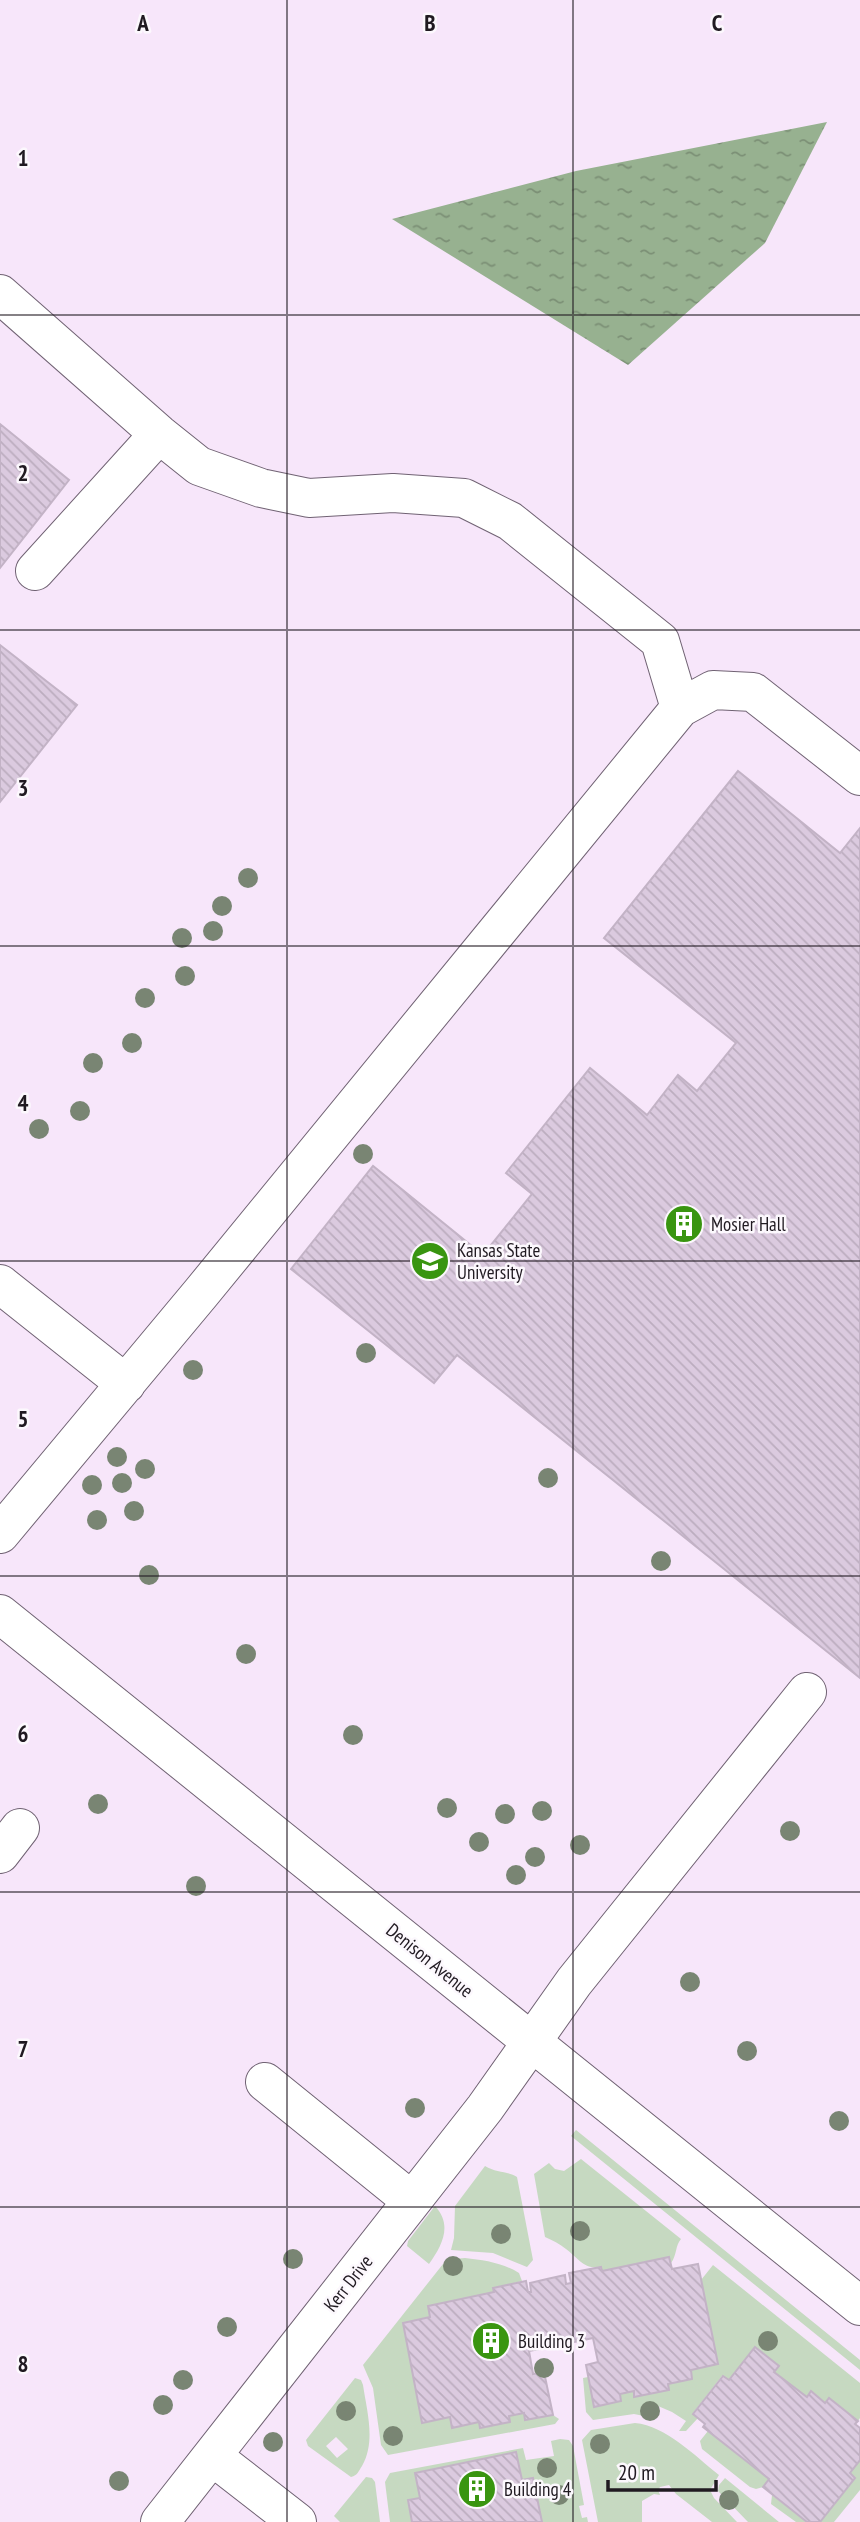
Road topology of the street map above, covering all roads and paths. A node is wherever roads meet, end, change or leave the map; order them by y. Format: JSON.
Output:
{"nodes":[{"id":1,"x":0,"y":294,"type":"edge"},
{"id":2,"x":159,"y":434,"type":"junction"},
{"id":3,"x":35,"y":570,"type":"dead end"},
{"id":4,"x":680,"y":708,"type":"junction"},
{"id":5,"x":860,"y":776,"type":"edge"},
{"id":6,"x":0,"y":1283,"type":"edge"},
{"id":7,"x":126,"y":1384,"type":"junction"},
{"id":8,"x":0,"y":1534,"type":"edge"},
{"id":9,"x":0,"y":1614,"type":"edge"},
{"id":10,"x":807,"y":1692,"type":"dead end"},
{"id":11,"x":531,"y":2042,"type":"junction"},
{"id":12,"x":265,"y":2082,"type":"dead end"},
{"id":13,"x":412,"y":2201,"type":"junction"},
{"id":14,"x":860,"y":2306,"type":"edge"},
{"id":15,"x":212,"y":2456,"type":"junction"},
{"id":16,"x":160,"y":2522,"type":"edge"},
{"id":17,"x":297,"y":2522,"type":"edge"}],
"edges":[{"from":1,"to":2,"type":"street"},
{"from":2,"to":3,"type":"street"},
{"from":2,"to":4,"type":"street"},
{"from":4,"to":5,"type":"street"},
{"from":4,"to":7,"type":"street"},
{"from":6,"to":7,"type":"street"},
{"from":7,"to":8,"type":"street"},
{"from":9,"to":11,"type":"street","name":"Denison Avenue"},
{"from":10,"to":11,"type":"street","name":"Kerr Drive"},
{"from":11,"to":13,"type":"street","name":"Kerr Drive"},
{"from":11,"to":14,"type":"street","name":"Denison Avenue"},
{"from":12,"to":13,"type":"street"},
{"from":13,"to":15,"type":"street","name":"Kerr Drive"},
{"from":15,"to":16,"type":"street","name":"Kerr Drive"},
{"from":15,"to":17,"type":"street"}]}
